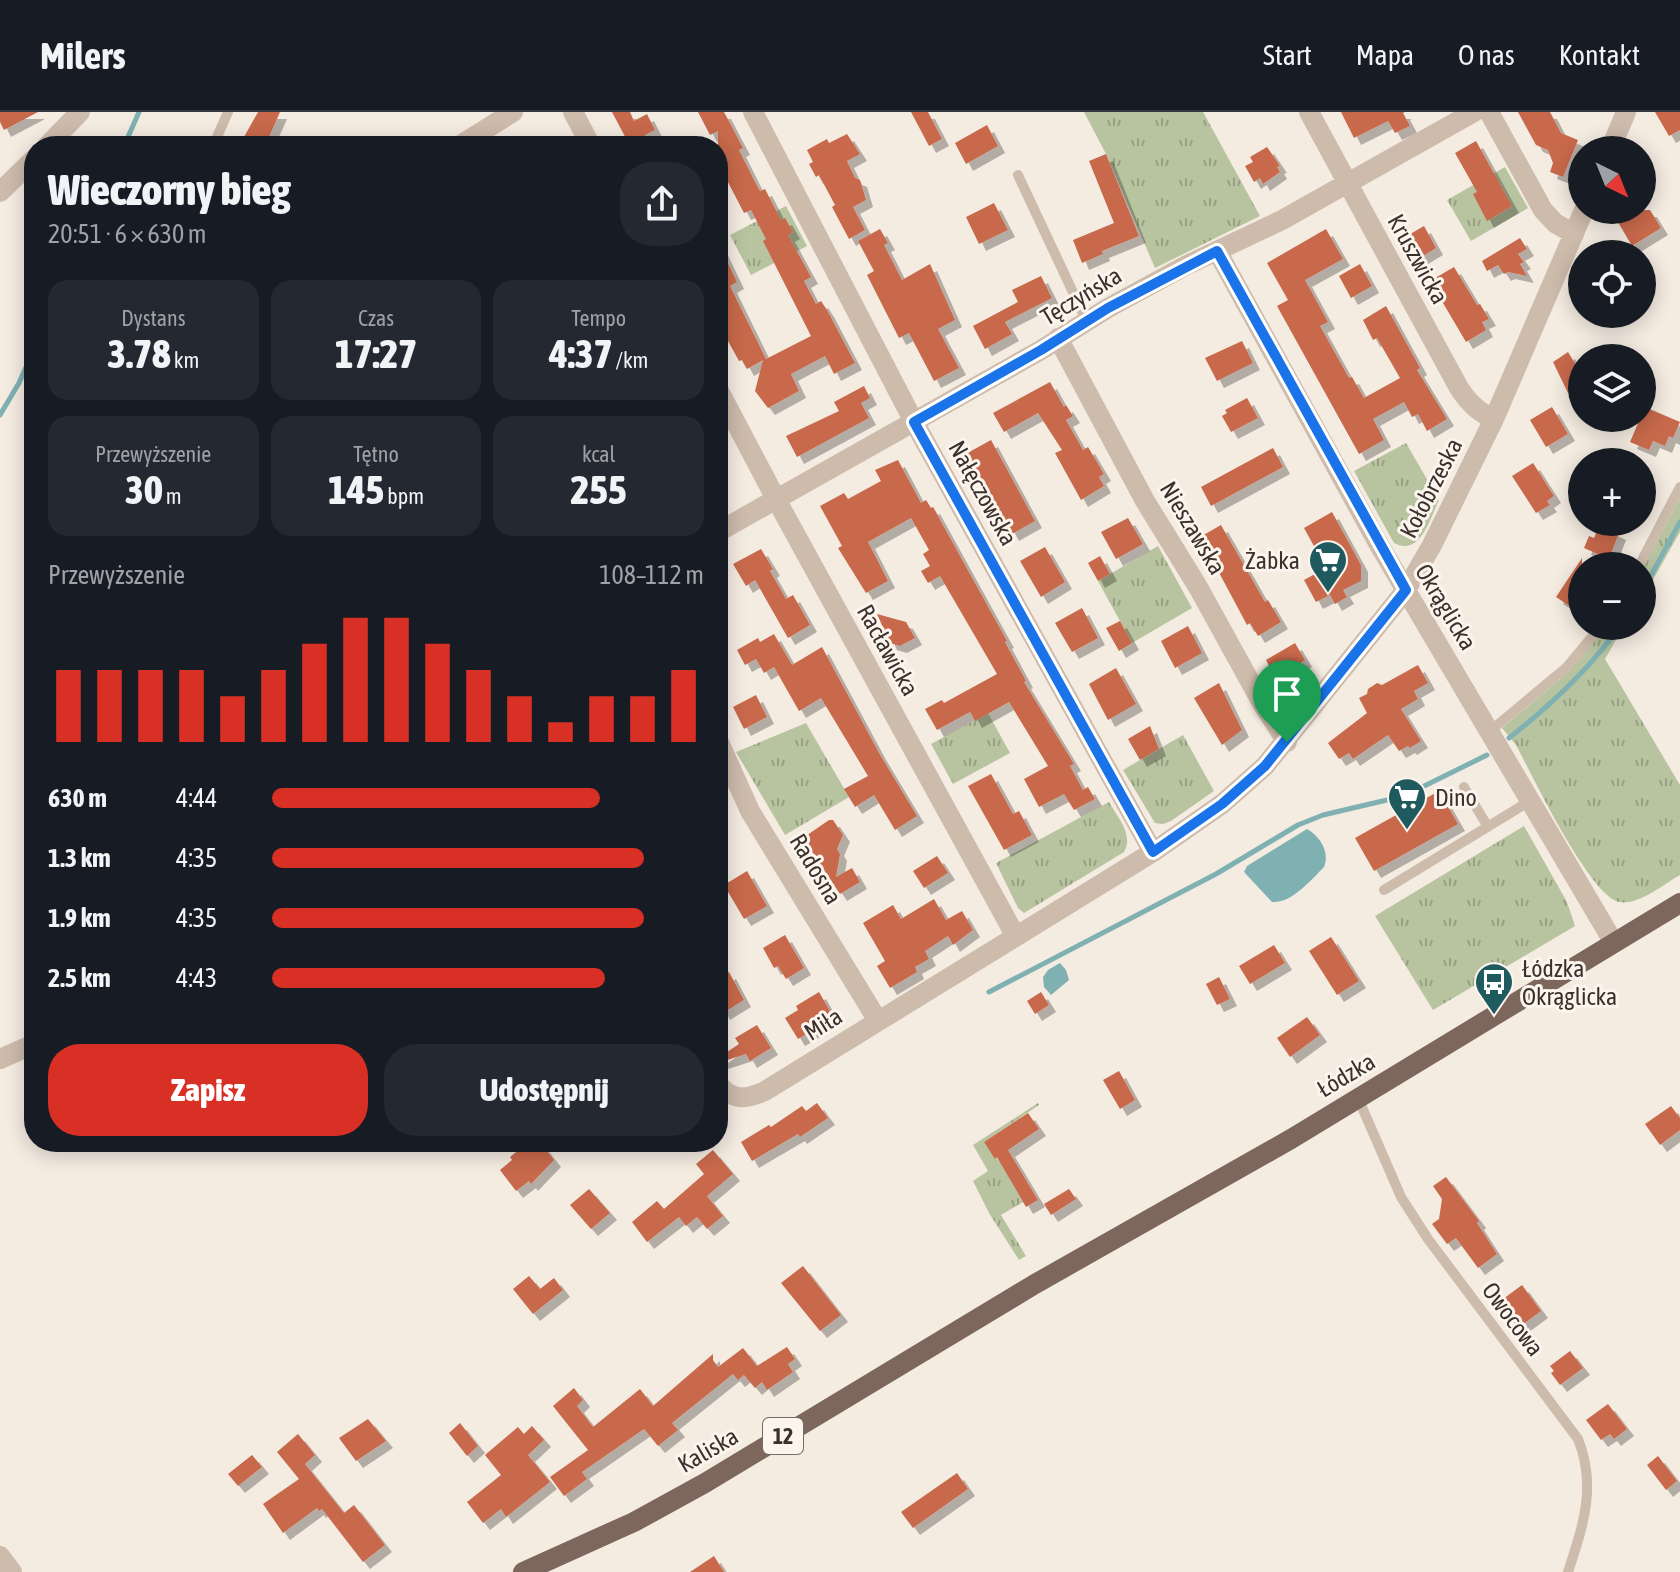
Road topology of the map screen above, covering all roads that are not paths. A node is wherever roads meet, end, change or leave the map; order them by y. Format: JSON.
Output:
{"nodes":[{"id":1,"x":80,"y":112,"type":"edge"},
{"id":2,"x":228,"y":112,"type":"edge"},
{"id":3,"x":513,"y":112,"type":"edge"},
{"id":4,"x":573,"y":112,"type":"edge"},
{"id":5,"x":753,"y":112,"type":"edge"},
{"id":6,"x":1309,"y":112,"type":"edge"},
{"id":7,"x":1474,"y":112,"type":"edge"},
{"id":8,"x":1489,"y":112,"type":"edge"},
{"id":9,"x":1626,"y":112,"type":"edge"},
{"id":10,"x":57,"y":136,"type":"edge"},
{"id":11,"x":217,"y":136,"type":"edge"},
{"id":12,"x":474,"y":136,"type":"edge"},
{"id":13,"x":586,"y":136,"type":"edge"},
{"id":14,"x":1616,"y":136,"type":"edge"},
{"id":15,"x":24,"y":169,"type":"edge"},
{"id":16,"x":1018,"y":175,"type":"dead end"},
{"id":17,"x":1347,"y":184,"type":"junction"},
{"id":18,"x":0,"y":192,"type":"edge"},
{"id":19,"x":1578,"y":224,"type":"edge"},
{"id":20,"x":1574,"y":234,"type":"junction"},
{"id":21,"x":1217,"y":251,"type":"junction"},
{"id":22,"x":1086,"y":320,"type":"junction"},
{"id":23,"x":1058,"y":338,"type":"junction"},
{"id":24,"x":728,"y":408,"type":"edge"},
{"id":25,"x":1494,"y":419,"type":"junction"},
{"id":26,"x":914,"y":422,"type":"junction"},
{"id":27,"x":1680,"y":487,"type":"edge"},
{"id":28,"x":776,"y":499,"type":"junction"},
{"id":29,"x":728,"y":526,"type":"edge"},
{"id":30,"x":1646,"y":552,"type":"edge"},
{"id":31,"x":1406,"y":590,"type":"junction"},
{"id":32,"x":1589,"y":640,"type":"edge"},
{"id":33,"x":1489,"y":732,"type":"junction"},
{"id":34,"x":1287,"y":742,"type":"junction"},
{"id":35,"x":728,"y":772,"type":"edge"},
{"id":36,"x":1464,"y":787,"type":"dead end"},
{"id":37,"x":1530,"y":801,"type":"junction"},
{"id":38,"x":1488,"y":827,"type":"junction"},
{"id":39,"x":1153,"y":852,"type":"junction"},
{"id":40,"x":1384,"y":890,"type":"dead end"},
{"id":41,"x":1680,"y":903,"type":"edge"},
{"id":42,"x":1015,"y":935,"type":"junction"},
{"id":43,"x":1614,"y":943,"type":"junction"},
{"id":44,"x":955,"y":973,"type":"joint"},
{"id":45,"x":878,"y":1021,"type":"junction"},
{"id":46,"x":24,"y":1048,"type":"edge"},
{"id":47,"x":0,"y":1059,"type":"edge"},
{"id":48,"x":728,"y":1095,"type":"edge"},
{"id":49,"x":1358,"y":1098,"type":"junction"},
{"id":50,"x":1035,"y":1284,"type":"joint"},
{"id":51,"x":0,"y":1556,"type":"edge"},
{"id":52,"x":12,"y":1572,"type":"edge"},
{"id":53,"x":523,"y":1572,"type":"edge"},
{"id":54,"x":1568,"y":1572,"type":"edge"}],
"edges":[{"from":1,"to":10,"type":"street"},
{"from":2,"to":11,"type":"lane"},
{"from":3,"to":12,"type":"street"},
{"from":4,"to":13,"type":"street"},
{"from":5,"to":26,"type":"street","name":"Nałęczowska"},
{"from":6,"to":17,"type":"street","name":"Kruszwicka"},
{"from":7,"to":17,"type":"street","name":"Tęczyńska"},
{"from":8,"to":20,"type":"street"},
{"from":9,"to":14,"type":"street"},
{"from":15,"to":18,"type":"street"},
{"from":16,"to":22,"type":"lane"},
{"from":17,"to":21,"type":"street","name":"Tęczyńska"},
{"from":17,"to":25,"type":"street","name":"Kruszwicka"},
{"from":19,"to":20,"type":"street","name":"Kołobrzeska"},
{"from":20,"to":25,"type":"street","name":"Kołobrzeska"},
{"from":21,"to":22,"type":"street","name":"Tęczyńska"},
{"from":21,"to":31,"type":"street","name":"Okrąglicka"},
{"from":22,"to":23,"type":"street","name":"Tęczyńska"},
{"from":23,"to":26,"type":"street","name":"Tęczyńska"},
{"from":23,"to":34,"type":"street","name":"Nieszawska"},
{"from":24,"to":28,"type":"street","name":"Racławicka"},
{"from":25,"to":31,"type":"street","name":"Kołobrzeska"},
{"from":26,"to":28,"type":"street","name":"Tęczyńska"},
{"from":26,"to":39,"type":"street","name":"Nałęczowska"},
{"from":27,"to":30,"type":"lane"},
{"from":28,"to":29,"type":"street","name":"Tęczyńska"},
{"from":28,"to":42,"type":"street","name":"Racławicka"},
{"from":31,"to":33,"type":"street","name":"Okrąglicka"},
{"from":31,"to":34,"type":"street","name":"Kołobrzeska"},
{"from":32,"to":33,"type":"lane"},
{"from":33,"to":37,"type":"street","name":"Okrąglicka"},
{"from":34,"to":39,"type":"street","name":"Kołobrzeska"},
{"from":35,"to":45,"type":"street","name":"Radosna"},
{"from":36,"to":38,"type":"lane"},
{"from":37,"to":38,"type":"lane"},
{"from":37,"to":43,"type":"street","name":"Okrąglicka"},
{"from":38,"to":40,"type":"lane"},
{"from":39,"to":42,"type":"street","name":"Kołobrzeska"},
{"from":41,"to":43,"type":"main road","name":"Łódzka","number":"12"},
{"from":42,"to":44,"type":"street","name":"Kołobrzeska"},
{"from":43,"to":49,"type":"main road","name":"Łódzka","number":"12"},
{"from":44,"to":45,"type":"street","name":"Miła"},
{"from":45,"to":48,"type":"street","name":"Miła"},
{"from":46,"to":47,"type":"street"},
{"from":49,"to":50,"type":"main road","name":"Łódzka","number":"12"},
{"from":49,"to":54,"type":"lane","name":"Owocowa"},
{"from":50,"to":53,"type":"main road","name":"Kaliska","number":"12"},
{"from":51,"to":52,"type":"street"}]}
